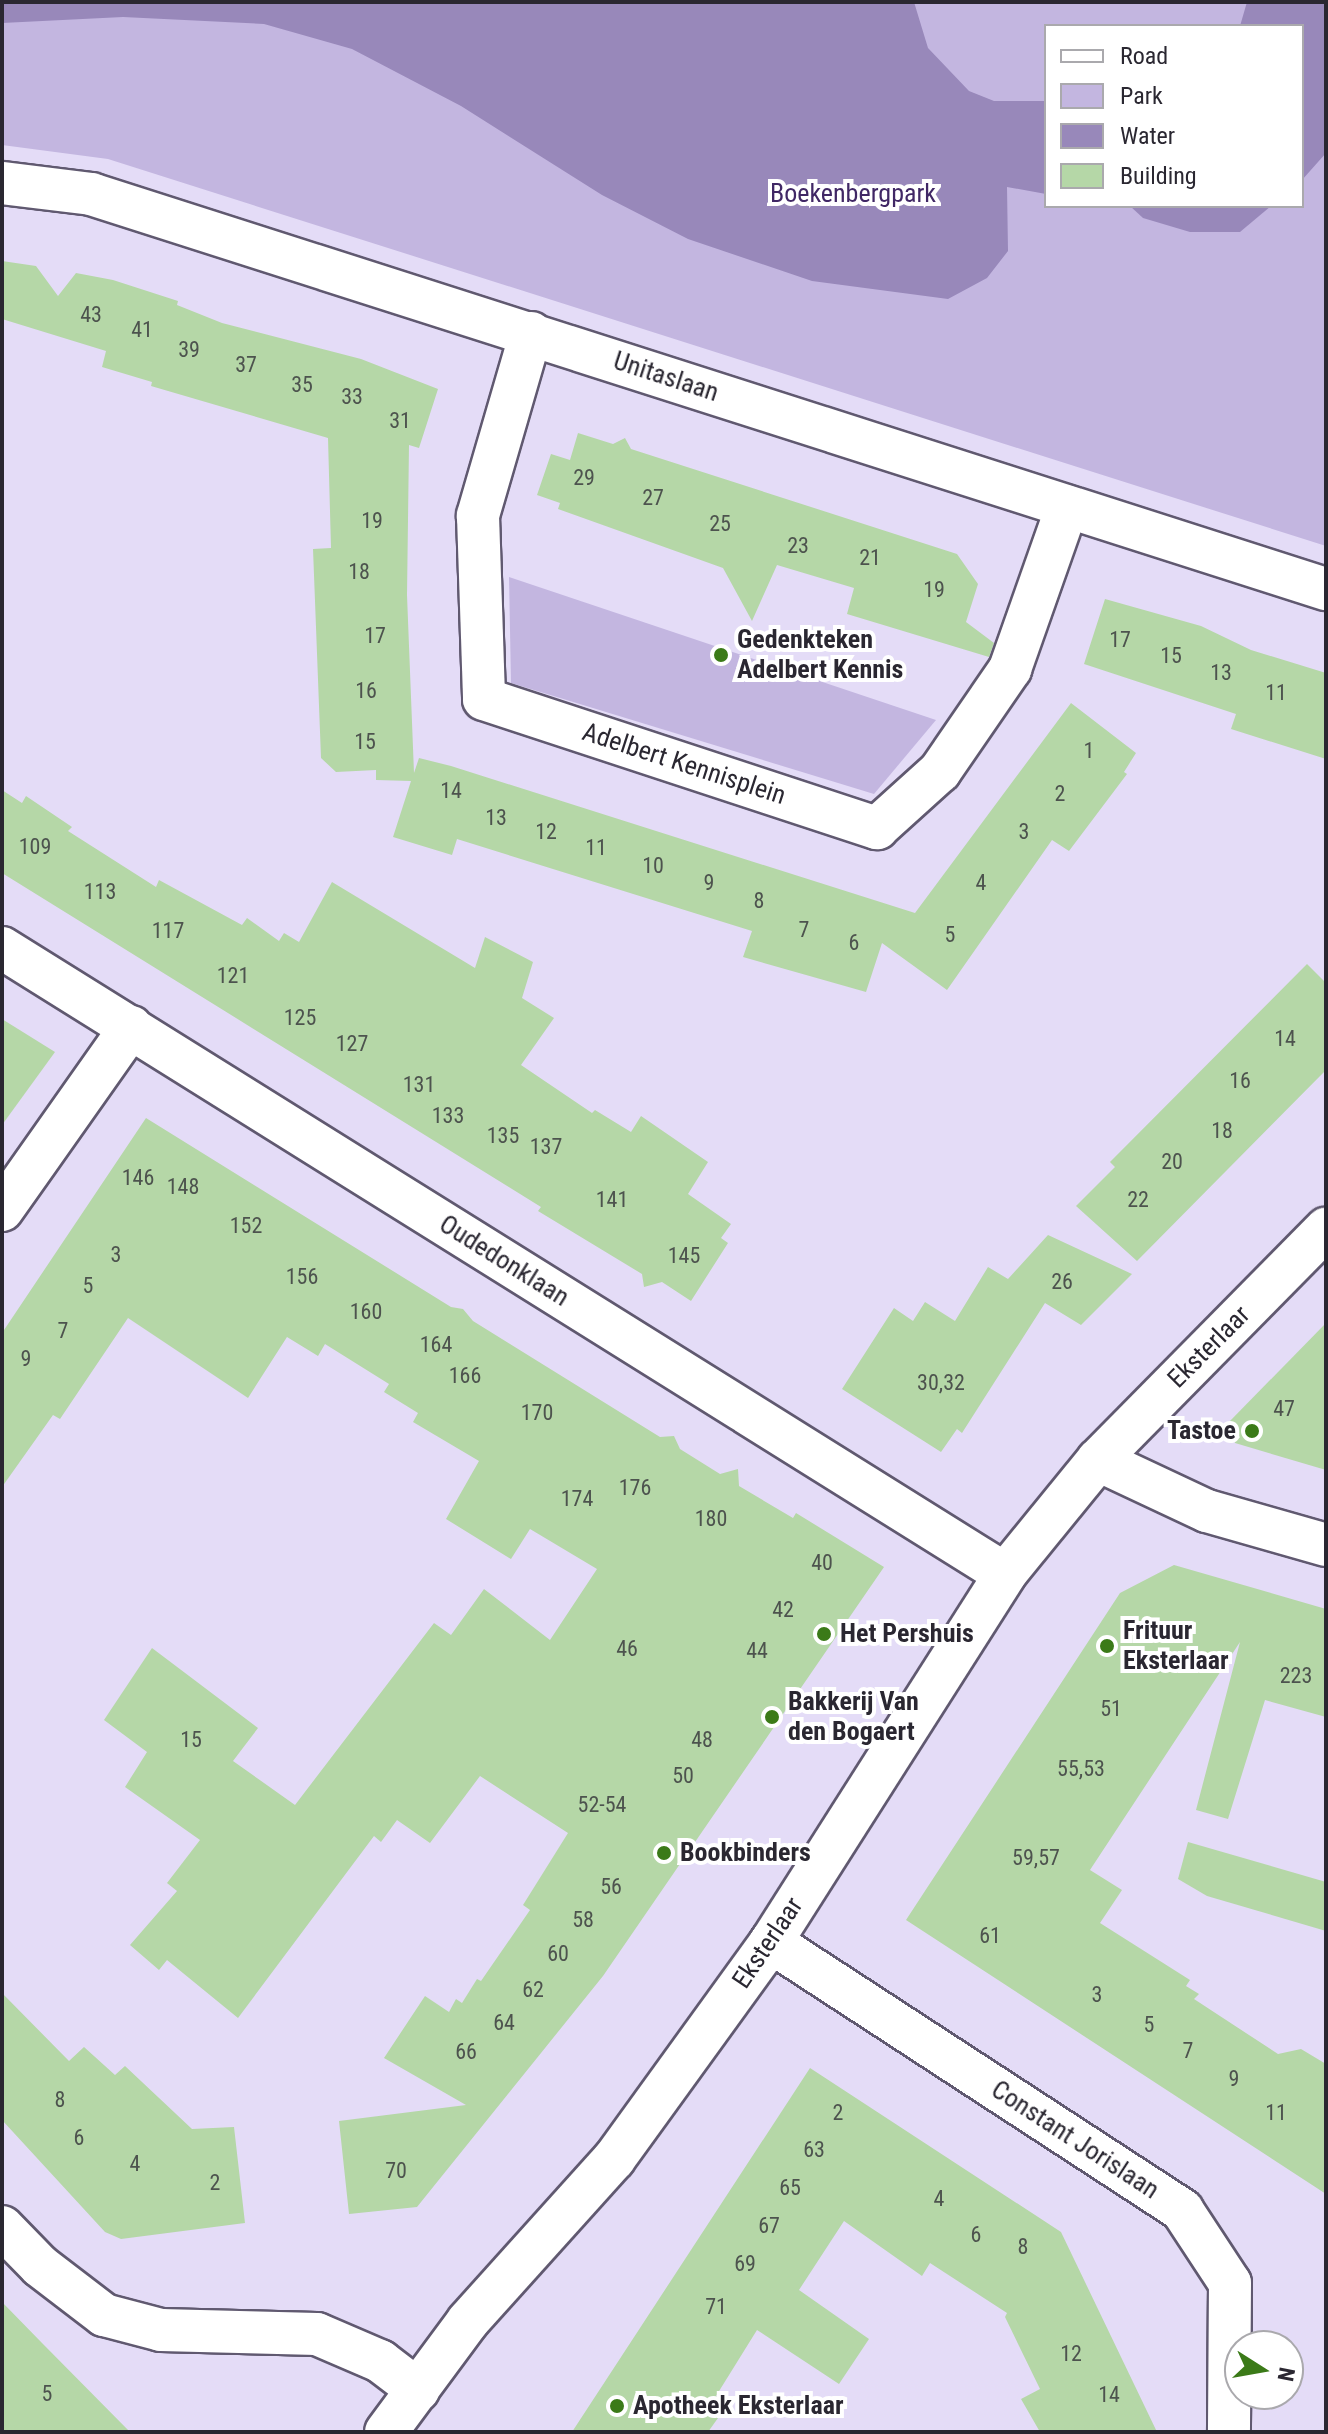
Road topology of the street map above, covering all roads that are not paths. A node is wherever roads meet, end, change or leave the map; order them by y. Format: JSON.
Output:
{"nodes":[{"id":1,"x":2,"y":183,"type":"edge"},
{"id":2,"x":531,"y":333,"type":"junction"},
{"id":3,"x":1067,"y":507,"type":"junction"},
{"id":4,"x":1326,"y":589,"type":"edge"},
{"id":5,"x":2,"y":948,"type":"edge"},
{"id":6,"x":131,"y":1027,"type":"junction"},
{"id":7,"x":2,"y":1210,"type":"edge"},
{"id":8,"x":1326,"y":1229,"type":"edge"},
{"id":9,"x":1098,"y":1460,"type":"junction"},
{"id":10,"x":1326,"y":1545,"type":"edge"},
{"id":11,"x":1005,"y":1574,"type":"junction"},
{"id":12,"x":771,"y":1942,"type":"junction"},
{"id":13,"x":2,"y":2227,"type":"edge"},
{"id":14,"x":418,"y":2390,"type":"junction"},
{"id":15,"x":386,"y":2432,"type":"edge"},
{"id":16,"x":1229,"y":2432,"type":"edge"}],
"edges":[{"from":1,"to":2,"type":"street","name":"Unitaslaan"},
{"from":2,"to":3,"type":"street","name":"Unitaslaan"},
{"from":2,"to":3,"type":"street","name":"Adelbert Kennisplein"},
{"from":3,"to":4,"type":"street","name":"Unitaslaan"},
{"from":5,"to":6,"type":"street","name":"Oudedonklaan"},
{"from":6,"to":7,"type":"street"},
{"from":6,"to":11,"type":"street","name":"Oudedonklaan"},
{"from":8,"to":9,"type":"street","name":"Eksterlaar"},
{"from":9,"to":10,"type":"street"},
{"from":9,"to":11,"type":"street","name":"Eksterlaar"},
{"from":11,"to":12,"type":"street","name":"Eksterlaar"},
{"from":12,"to":14,"type":"street","name":"Eksterlaar"},
{"from":12,"to":16,"type":"street","name":"Constant Jorislaan"},
{"from":13,"to":14,"type":"street"},
{"from":14,"to":15,"type":"street","name":"Eksterlaar"}]}
